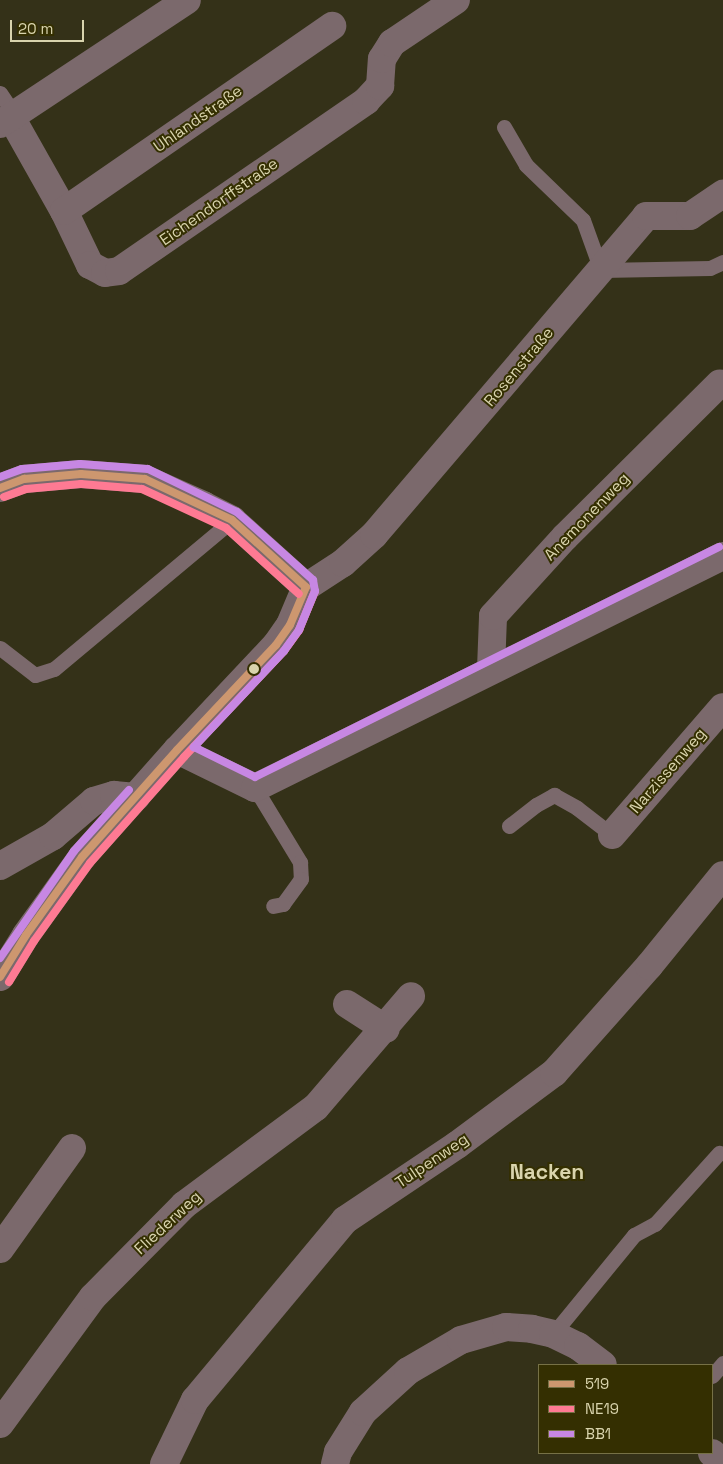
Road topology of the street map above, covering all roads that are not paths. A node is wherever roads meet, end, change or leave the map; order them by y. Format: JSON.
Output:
{"nodes":[{"id":1,"x":186,"y":0,"type":"edge"},
{"id":2,"x":456,"y":0,"type":"edge"},
{"id":3,"x":332,"y":26,"type":"dead end"},
{"id":4,"x":6,"y":112,"type":"edge"},
{"id":5,"x":504,"y":127,"type":"dead end"},
{"id":6,"x":723,"y":194,"type":"edge"},
{"id":7,"x":64,"y":211,"type":"junction"},
{"id":8,"x":723,"y":262,"type":"edge"},
{"id":9,"x":601,"y":270,"type":"junction"},
{"id":10,"x":720,"y":383,"type":"dead end"},
{"id":11,"x":0,"y":488,"type":"edge"},
{"id":12,"x":232,"y":520,"type":"junction"},
{"id":13,"x":723,"y":556,"type":"edge"},
{"id":14,"x":306,"y":587,"type":"junction"},
{"id":15,"x":0,"y":648,"type":"edge"},
{"id":16,"x":491,"y":669,"type":"junction"},
{"id":17,"x":723,"y":707,"type":"edge"},
{"id":18,"x":178,"y":750,"type":"junction"},
{"id":19,"x":255,"y":788,"type":"junction"},
{"id":20,"x":136,"y":797,"type":"junction"},
{"id":21,"x":510,"y":826,"type":"dead end"},
{"id":22,"x":612,"y":834,"type":"joint"},
{"id":23,"x":0,"y":866,"type":"edge"},
{"id":24,"x":723,"y":875,"type":"edge"},
{"id":25,"x":272,"y":906,"type":"dead end"},
{"id":26,"x":0,"y":977,"type":"edge"},
{"id":27,"x":412,"y":996,"type":"dead end"},
{"id":28,"x":347,"y":1004,"type":"dead end"},
{"id":29,"x":386,"y":1029,"type":"junction"},
{"id":30,"x":72,"y":1148,"type":"dead end"},
{"id":31,"x":719,"y":1153,"type":"dead end"},
{"id":32,"x":0,"y":1249,"type":"edge"},
{"id":33,"x":553,"y":1334,"type":"junction"},
{"id":34,"x":723,"y":1363,"type":"edge"},
{"id":35,"x":602,"y":1364,"type":"edge"},
{"id":36,"x":713,"y":1375,"type":"edge"},
{"id":37,"x":0,"y":1424,"type":"edge"},
{"id":38,"x":713,"y":1454,"type":"edge"},
{"id":39,"x":723,"y":1462,"type":"edge"},
{"id":40,"x":164,"y":1464,"type":"edge"},
{"id":41,"x":335,"y":1464,"type":"edge"}],
"edges":[{"from":1,"to":4,"type":"street"},
{"from":2,"to":7,"type":"street","name":"Eichendorffstraße"},
{"from":3,"to":7,"type":"street","name":"Uhlandstraße"},
{"from":4,"to":7,"type":"street","name":"Eichendorffstraße"},
{"from":5,"to":9,"type":"lane"},
{"from":6,"to":9,"type":"street","name":"Rosenstraße"},
{"from":8,"to":9,"type":"lane"},
{"from":9,"to":14,"type":"street","name":"Rosenstraße"},
{"from":10,"to":16,"type":"street","name":"Anemonenweg"},
{"from":11,"to":12,"type":"street"},
{"from":12,"to":14,"type":"street"},
{"from":12,"to":15,"type":"lane"},
{"from":13,"to":16,"type":"street"},
{"from":14,"to":18,"type":"street"},
{"from":16,"to":19,"type":"street"},
{"from":17,"to":22,"type":"street","name":"Narzissenweg"},
{"from":18,"to":19,"type":"street"},
{"from":18,"to":20,"type":"street"},
{"from":19,"to":25,"type":"lane"},
{"from":20,"to":23,"type":"street"},
{"from":20,"to":26,"type":"street"},
{"from":21,"to":22,"type":"lane"},
{"from":24,"to":40,"type":"street","name":"Tulpenweg"},
{"from":27,"to":29,"type":"street","name":"Fliederweg"},
{"from":28,"to":29,"type":"street"},
{"from":29,"to":37,"type":"street","name":"Fliederweg"},
{"from":30,"to":32,"type":"street"},
{"from":31,"to":33,"type":"lane"},
{"from":33,"to":35,"type":"street"},
{"from":33,"to":41,"type":"street"},
{"from":34,"to":36,"type":"lane"},
{"from":38,"to":39,"type":"street"}]}
